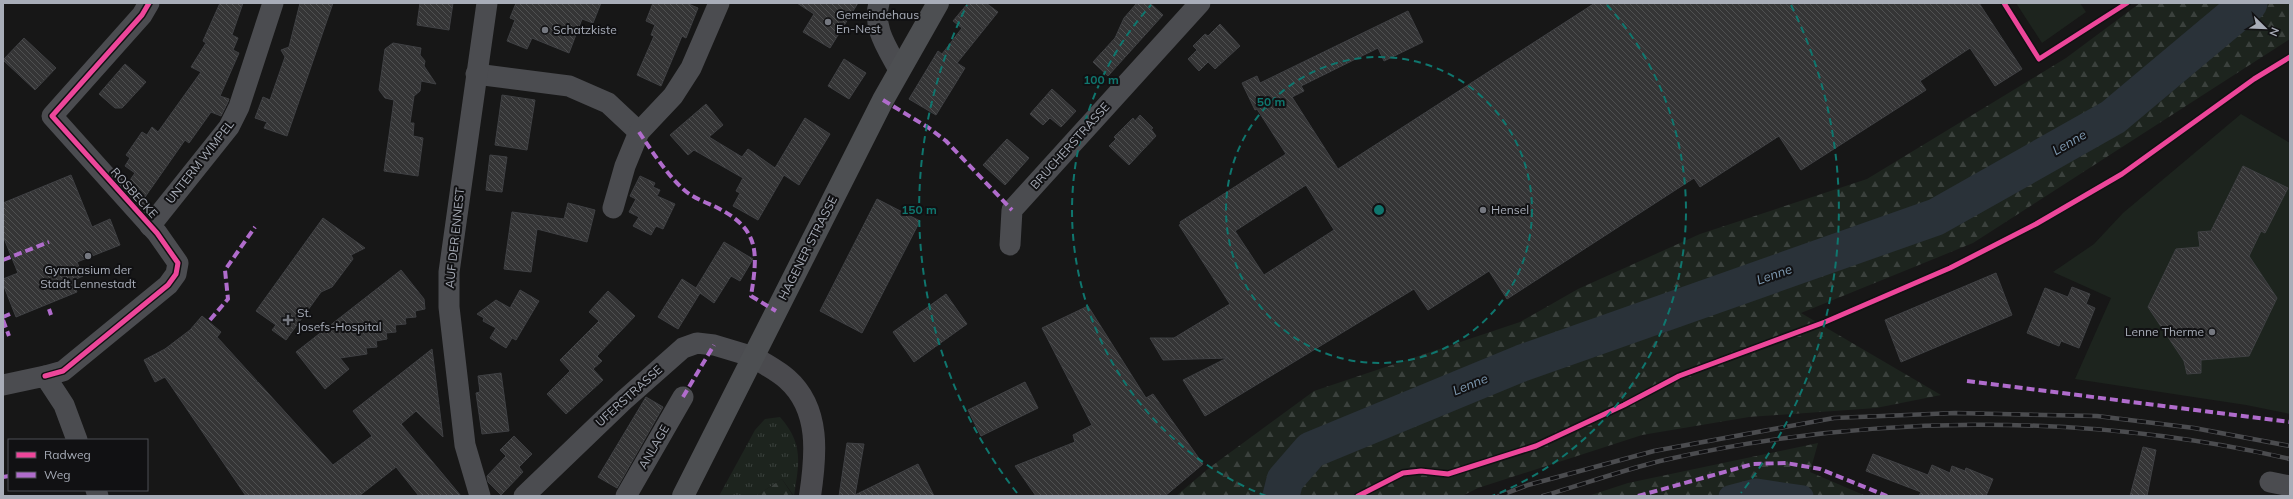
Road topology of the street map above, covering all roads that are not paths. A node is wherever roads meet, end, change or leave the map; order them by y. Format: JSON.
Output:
{"nodes":[{"id":1,"x":149,"y":3,"type":"edge"},
{"id":2,"x":273,"y":3,"type":"edge"},
{"id":3,"x":487,"y":3,"type":"edge"},
{"id":4,"x":719,"y":3,"type":"edge"},
{"id":5,"x":879,"y":3,"type":"edge"},
{"id":6,"x":938,"y":3,"type":"edge"},
{"id":7,"x":1200,"y":3,"type":"edge"},
{"id":8,"x":899,"y":70,"type":"junction"},
{"id":9,"x":476,"y":74,"type":"junction"},
{"id":10,"x":639,"y":132,"type":"junction"},
{"id":11,"x":613,"y":208,"type":"dead end"},
{"id":12,"x":150,"y":226,"type":"junction"},
{"id":13,"x":1010,"y":245,"type":"dead end"},
{"id":14,"x":754,"y":357,"type":"junction"},
{"id":15,"x":45,"y":376,"type":"junction"},
{"id":16,"x":3,"y":385,"type":"edge"},
{"id":17,"x":683,"y":398,"type":"dead end"},
{"id":18,"x":77,"y":439,"type":"edge"},
{"id":19,"x":480,"y":496,"type":"edge"},
{"id":20,"x":524,"y":496,"type":"edge"},
{"id":21,"x":626,"y":496,"type":"edge"},
{"id":22,"x":683,"y":496,"type":"edge"},
{"id":23,"x":810,"y":496,"type":"edge"}],
"edges":[{"from":1,"to":12,"type":"street","name":"ROSBECKE"},
{"from":2,"to":12,"type":"street","name":"UNTERM WIMPEL"},
{"from":3,"to":9,"type":"street","name":"AUF DER ENNEST"},
{"from":4,"to":10,"type":"street"},
{"from":5,"to":8,"type":"street"},
{"from":6,"to":8,"type":"main road","name":"HAGENER STRASSE"},
{"from":7,"to":13,"type":"street","name":"BRUCHERSTRASSE"},
{"from":8,"to":14,"type":"main road","name":"HAGENER STRASSE"},
{"from":9,"to":10,"type":"street"},
{"from":9,"to":19,"type":"street","name":"AUF DER ENNEST"},
{"from":10,"to":11,"type":"street"},
{"from":12,"to":15,"type":"street","name":"ROSBECKE"},
{"from":14,"to":20,"type":"street","name":"UFERSTRASSE"},
{"from":14,"to":22,"type":"main road","name":"HAGENER STRASSE"},
{"from":14,"to":23,"type":"main road"},
{"from":15,"to":16,"type":"street","name":"ROSBECKE"},
{"from":15,"to":18,"type":"street"},
{"from":17,"to":21,"type":"street","name":"ANLAGE"}]}
